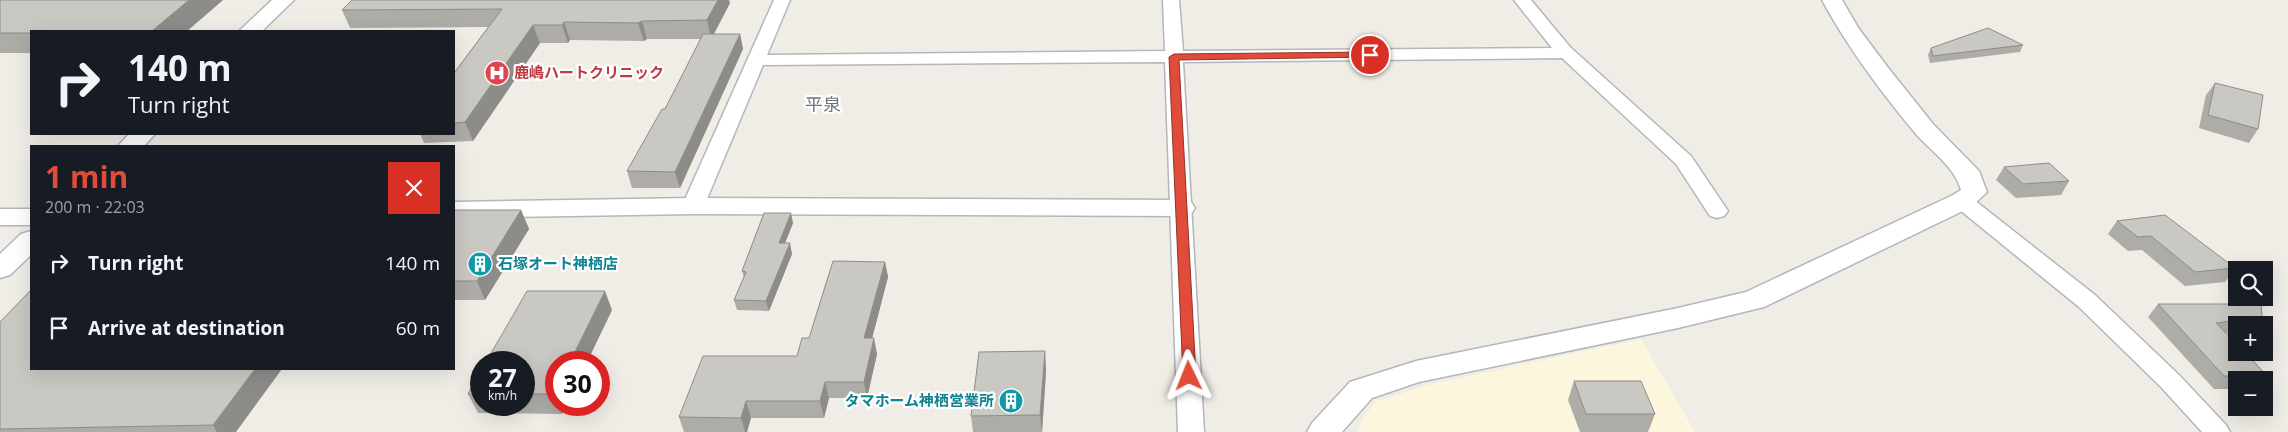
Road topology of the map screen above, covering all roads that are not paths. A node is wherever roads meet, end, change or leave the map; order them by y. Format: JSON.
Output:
{"nodes":[{"id":1,"x":284,"y":0,"type":"edge"},
{"id":2,"x":782,"y":0,"type":"edge"},
{"id":3,"x":1171,"y":0,"type":"edge"},
{"id":4,"x":1522,"y":0,"type":"edge"},
{"id":5,"x":1832,"y":0,"type":"edge"},
{"id":6,"x":251,"y":30,"type":"edge"},
{"id":7,"x":1566,"y":53,"type":"junction"},
{"id":8,"x":1174,"y":57,"type":"junction"},
{"id":9,"x":755,"y":60,"type":"junction"},
{"id":10,"x":142,"y":135,"type":"edge"},
{"id":11,"x":131,"y":145,"type":"edge"},
{"id":12,"x":1962,"y":201,"type":"junction"},
{"id":13,"x":693,"y":206,"type":"junction"},
{"id":14,"x":1182,"y":208,"type":"junction"},
{"id":15,"x":455,"y":210,"type":"edge"},
{"id":16,"x":1717,"y":211,"type":"dead end"},
{"id":17,"x":0,"y":217,"type":"edge"},
{"id":18,"x":30,"y":217,"type":"edge"},
{"id":19,"x":30,"y":241,"type":"edge"},
{"id":20,"x":0,"y":269,"type":"edge"},
{"id":21,"x":1191,"y":432,"type":"edge"},
{"id":22,"x":1323,"y":432,"type":"edge"},
{"id":23,"x":2217,"y":432,"type":"edge"}],
"edges":[{"from":1,"to":6,"type":"street"},
{"from":2,"to":9,"type":"street"},
{"from":3,"to":8,"type":"street"},
{"from":4,"to":7,"type":"street"},
{"from":5,"to":12,"type":"street"},
{"from":7,"to":8,"type":"street"},
{"from":7,"to":16,"type":"street"},
{"from":8,"to":9,"type":"street"},
{"from":8,"to":14,"type":"street"},
{"from":9,"to":13,"type":"street"},
{"from":10,"to":11,"type":"street"},
{"from":12,"to":22,"type":"street"},
{"from":12,"to":23,"type":"street"},
{"from":13,"to":14,"type":"street"},
{"from":13,"to":15,"type":"street"},
{"from":14,"to":21,"type":"street"},
{"from":17,"to":18,"type":"street"},
{"from":19,"to":20,"type":"street"}]}
